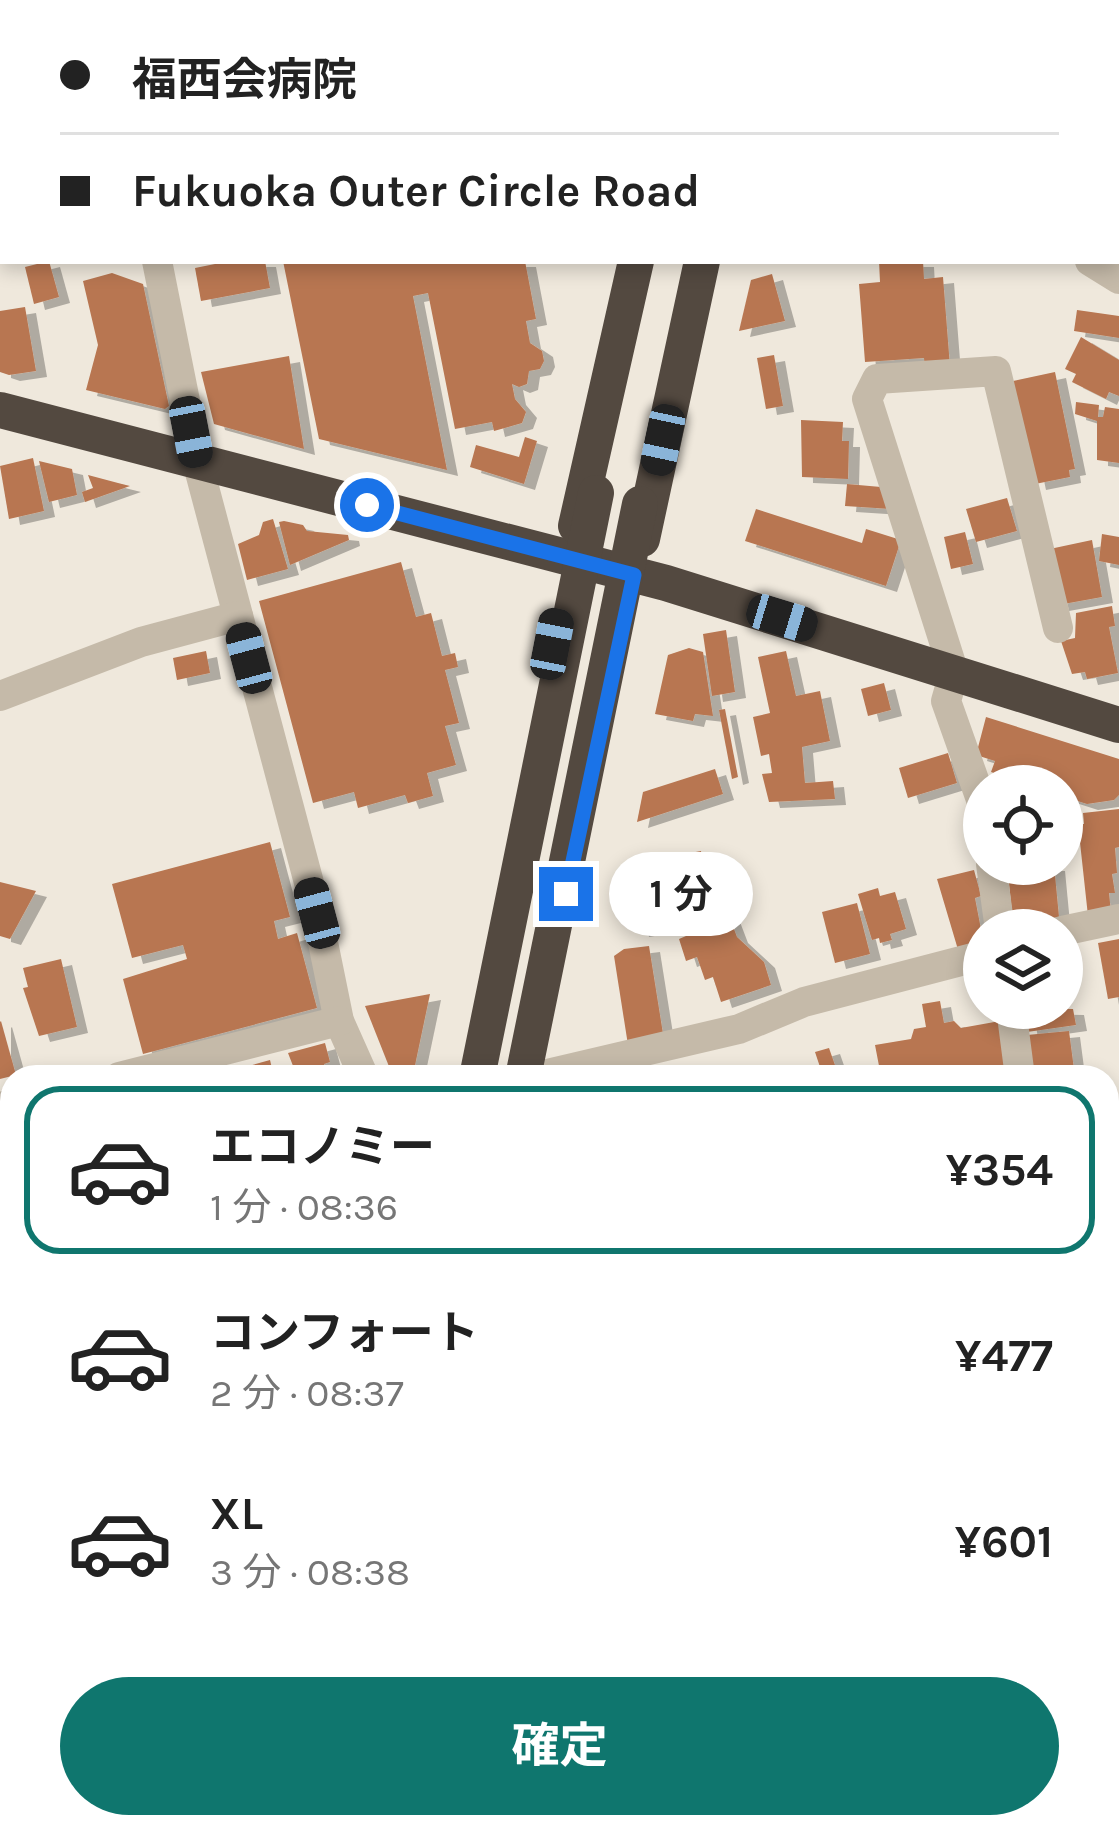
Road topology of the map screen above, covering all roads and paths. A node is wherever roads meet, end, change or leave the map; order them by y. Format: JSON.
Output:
{"nodes":[{"id":1,"x":158,"y":264,"type":"edge"},
{"id":2,"x":635,"y":264,"type":"edge"},
{"id":3,"x":650,"y":264,"type":"edge"},
{"id":4,"x":699,"y":264,"type":"edge"},
{"id":5,"x":699,"y":264,"type":"edge"},
{"id":6,"x":0,"y":410,"type":"edge"},
{"id":7,"x":197,"y":461,"type":"junction"},
{"id":8,"x":569,"y":557,"type":"junction"},
{"id":9,"x":634,"y":575,"type":"junction"},
{"id":10,"x":238,"y":616,"type":"junction"},
{"id":11,"x":1058,"y":628,"type":"dead end"},
{"id":12,"x":954,"y":673,"type":"junction"},
{"id":13,"x":0,"y":697,"type":"edge"},
{"id":14,"x":1119,"y":725,"type":"edge"},
{"id":15,"x":969,"y":765,"type":"edge"},
{"id":16,"x":1119,"y":919,"type":"edge"},
{"id":17,"x":1083,"y":927,"type":"edge"},
{"id":18,"x":963,"y":960,"type":"edge"},
{"id":19,"x":338,"y":1021,"type":"junction"},
{"id":20,"x":1013,"y":1029,"type":"edge"},
{"id":21,"x":166,"y":1065,"type":"edge"},
{"id":22,"x":358,"y":1065,"type":"edge"},
{"id":23,"x":475,"y":1065,"type":"edge"},
{"id":24,"x":476,"y":1065,"type":"edge"},
{"id":25,"x":530,"y":1065,"type":"edge"},
{"id":26,"x":531,"y":1065,"type":"edge"},
{"id":27,"x":581,"y":1065,"type":"edge"},
{"id":28,"x":1018,"y":1065,"type":"edge"}],
"edges":[{"from":1,"to":7,"type":"street"},
{"from":2,"to":8,"type":"highway"},
{"from":3,"to":24,"type":"highway","bridge":true},
{"from":4,"to":9,"type":"highway"},
{"from":5,"to":25,"type":"highway","bridge":true},
{"from":6,"to":7,"type":"highway"},
{"from":7,"to":8,"type":"highway"},
{"from":7,"to":10,"type":"street"},
{"from":8,"to":9,"type":"highway"},
{"from":8,"to":23,"type":"highway"},
{"from":9,"to":12,"type":"highway"},
{"from":9,"to":26,"type":"highway"},
{"from":10,"to":13,"type":"street"},
{"from":10,"to":19,"type":"street"},
{"from":11,"to":12,"type":"street"},
{"from":12,"to":14,"type":"highway"},
{"from":12,"to":15,"type":"street"},
{"from":16,"to":17,"type":"street"},
{"from":18,"to":27,"type":"street"},
{"from":19,"to":21,"type":"street"},
{"from":19,"to":22,"type":"street"},
{"from":20,"to":28,"type":"street"}]}
